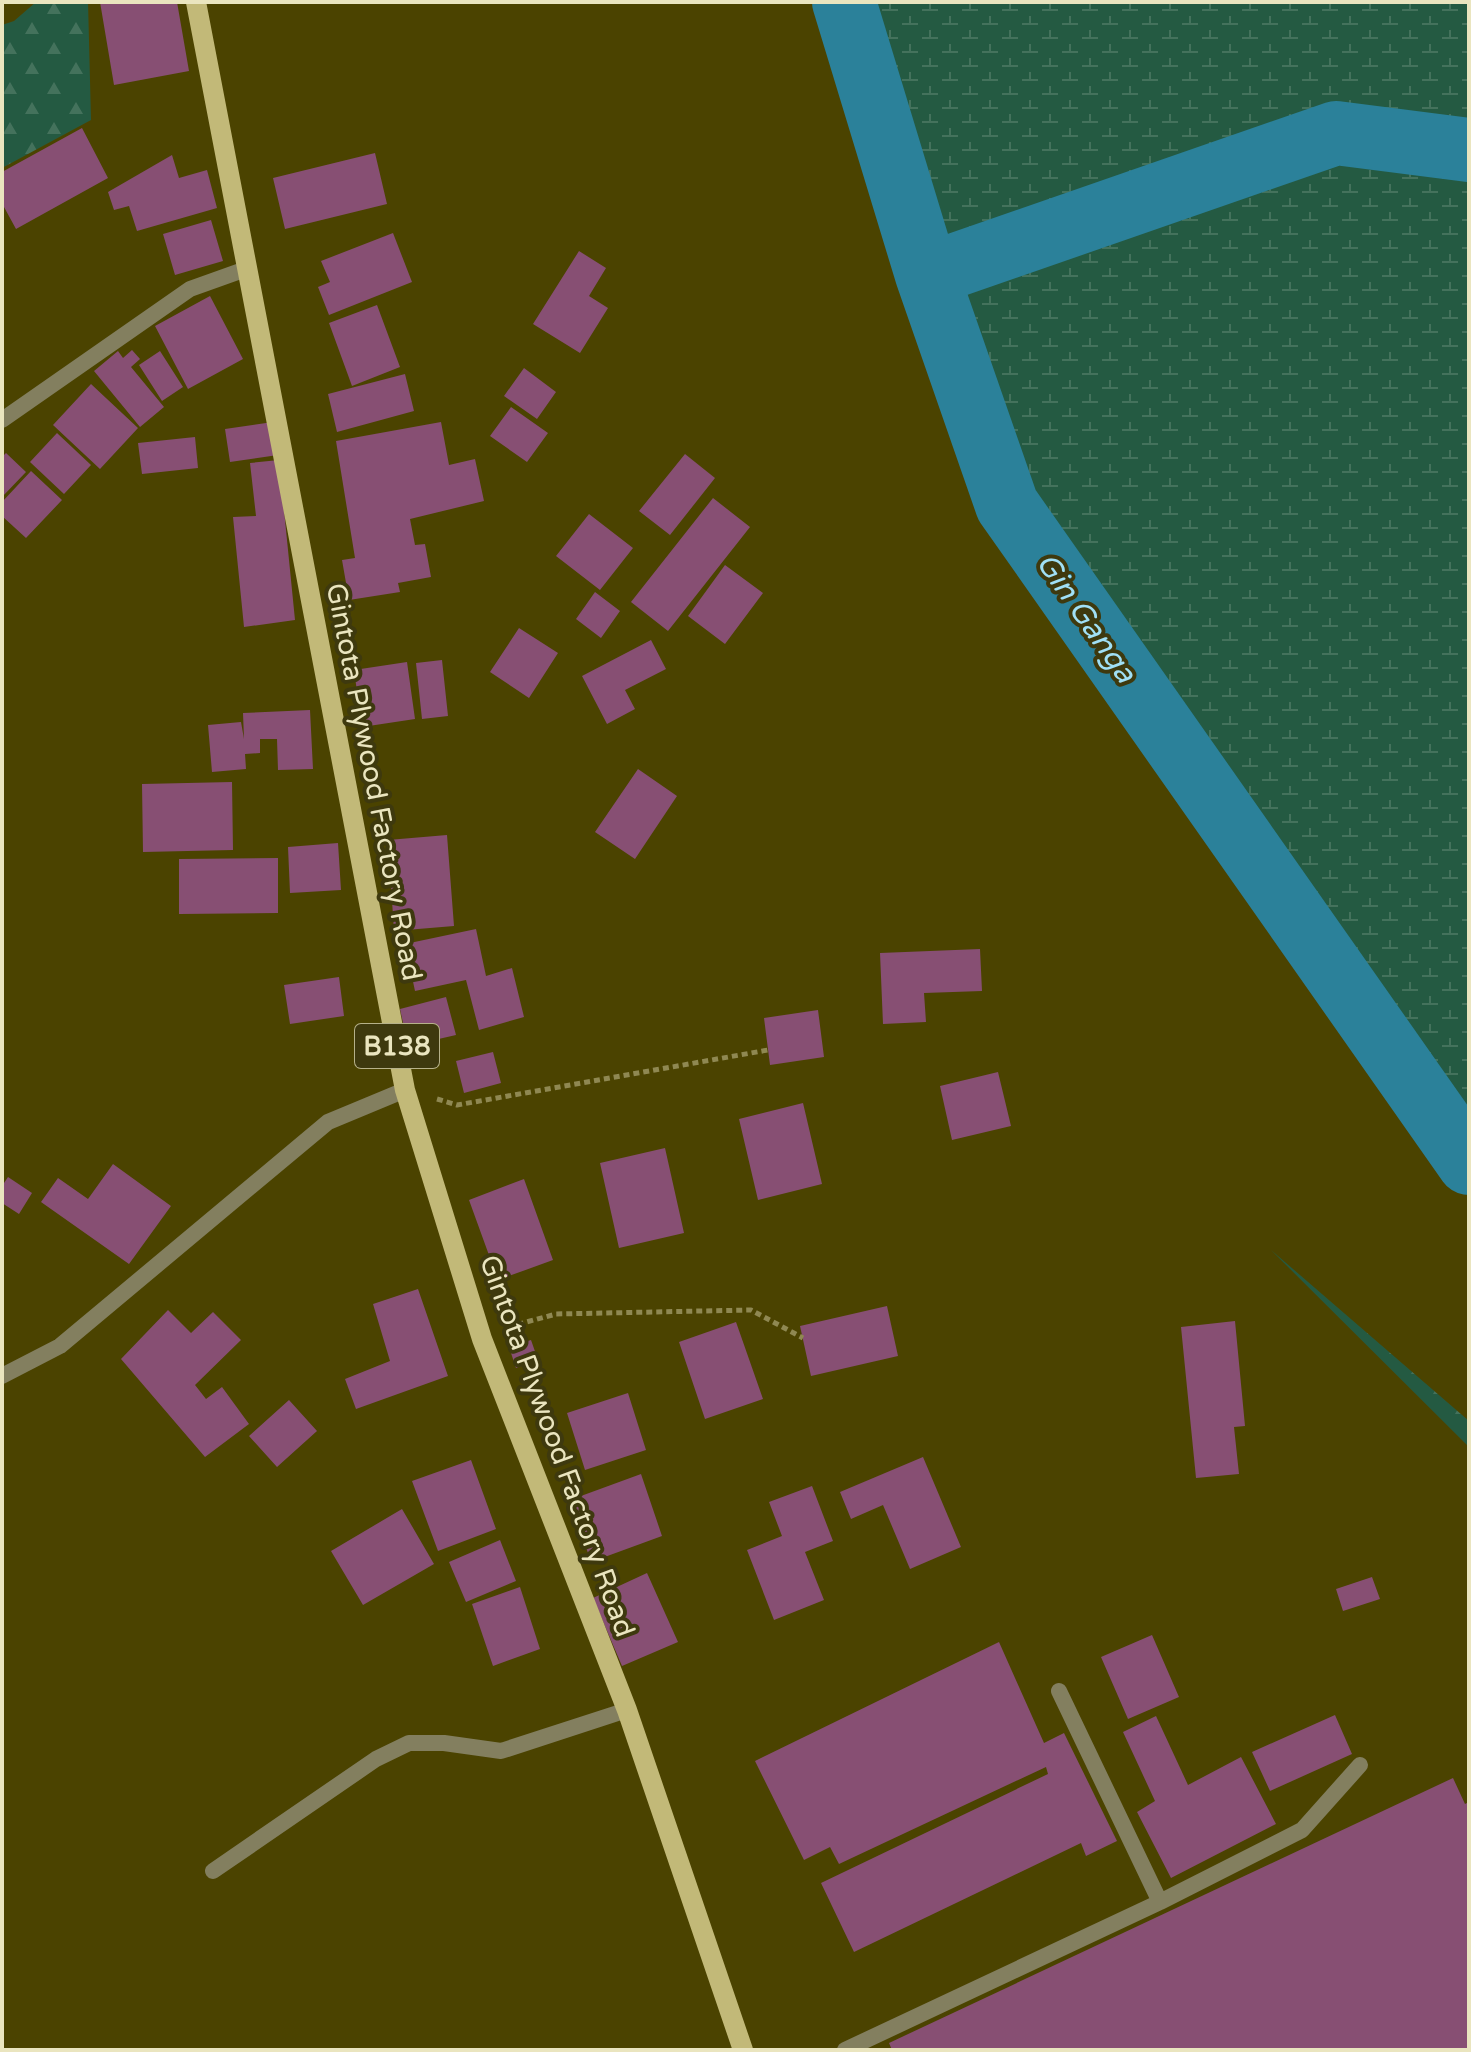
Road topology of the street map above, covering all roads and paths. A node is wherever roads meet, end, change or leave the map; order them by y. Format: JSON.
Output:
{"nodes":[{"id":1,"x":196,"y":2,"type":"edge"},
{"id":2,"x":246,"y":269,"type":"junction"},
{"id":3,"x":2,"y":420,"type":"edge"},
{"id":4,"x":768,"y":1050,"type":"dead end"},
{"id":5,"x":405,"y":1090,"type":"junction"},
{"id":6,"x":803,"y":1338,"type":"dead end"},
{"id":7,"x":482,"y":1339,"type":"junction"},
{"id":8,"x":2,"y":1376,"type":"edge"},
{"id":9,"x":1059,"y":1691,"type":"dead end"},
{"id":10,"x":627,"y":1710,"type":"junction"},
{"id":11,"x":1360,"y":1765,"type":"dead end"},
{"id":12,"x":213,"y":1871,"type":"dead end"},
{"id":13,"x":1160,"y":1902,"type":"junction"},
{"id":14,"x":743,"y":2050,"type":"edge"},
{"id":15,"x":845,"y":2050,"type":"edge"}],
"edges":[{"from":1,"to":2,"type":"main road","name":"Gintota Plywood Factory Road","number":"B138"},
{"from":2,"to":3,"type":"street"},
{"from":2,"to":5,"type":"main road","name":"Gintota Plywood Factory Road","number":"B138"},
{"from":4,"to":5,"type":"path"},
{"from":5,"to":7,"type":"main road","name":"Gintota Plywood Factory Road","number":"B138"},
{"from":5,"to":8,"type":"street"},
{"from":6,"to":7,"type":"path"},
{"from":7,"to":10,"type":"main road","name":"Gintota Plywood Factory Road","number":"B138"},
{"from":9,"to":13,"type":"street"},
{"from":10,"to":12,"type":"street"},
{"from":10,"to":14,"type":"main road","name":"Gintota Plywood Factory Road","number":"B138"},
{"from":11,"to":13,"type":"street"},
{"from":13,"to":15,"type":"street"}]}
